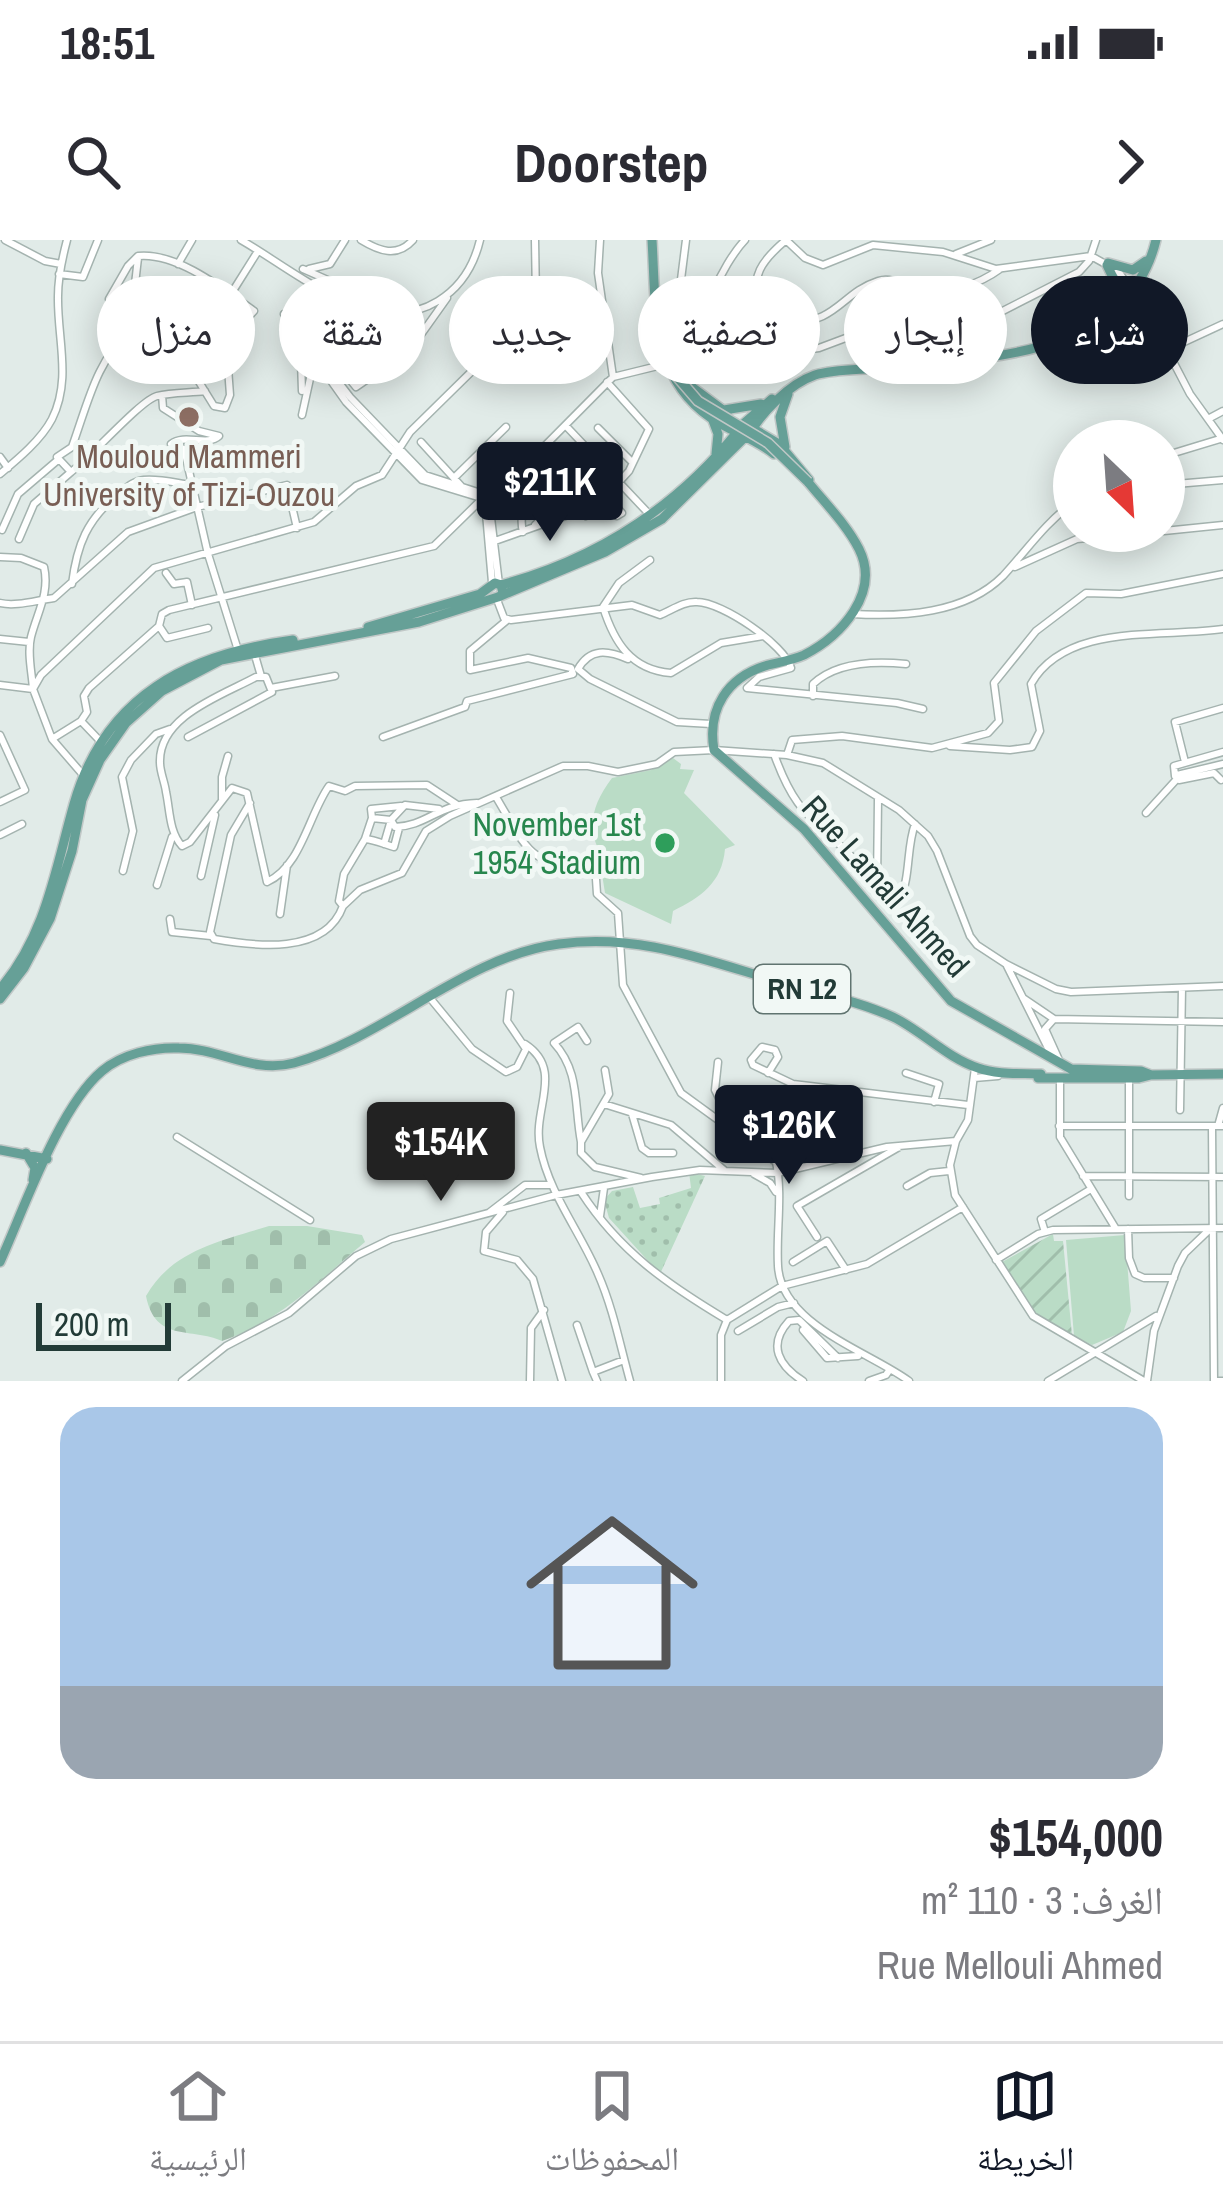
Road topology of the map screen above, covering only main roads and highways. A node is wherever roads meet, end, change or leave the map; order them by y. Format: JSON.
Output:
{"nodes":[{"id":1,"x":650,"y":242,"type":"edge"},
{"id":2,"x":1155,"y":243,"type":"edge"},
{"id":3,"x":1146,"y":268,"type":"junction"},
{"id":4,"x":653,"y":276,"type":"edge"},
{"id":5,"x":1110,"y":276,"type":"edge"},
{"id":6,"x":1141,"y":276,"type":"edge"},
{"id":7,"x":1145,"y":276,"type":"edge"},
{"id":8,"x":1031,"y":341,"type":"edge"},
{"id":9,"x":1031,"y":348,"type":"edge"},
{"id":10,"x":677,"y":384,"type":"edge"},
{"id":11,"x":684,"y":384,"type":"edge"},
{"id":12,"x":791,"y":390,"type":"junction"},
{"id":13,"x":771,"y":400,"type":"junction"},
{"id":14,"x":716,"y":414,"type":"junction"},
{"id":15,"x":744,"y":430,"type":"junction"},
{"id":16,"x":769,"y":449,"type":"junction"},
{"id":17,"x":787,"y":452,"type":"junction"},
{"id":18,"x":720,"y":458,"type":"junction"},
{"id":19,"x":810,"y":484,"type":"junction"},
{"id":20,"x":496,"y":590,"type":"junction"},
{"id":21,"x":240,"y":652,"type":"junction"},
{"id":22,"x":744,"y":755,"type":"road end"},
{"id":23,"x":730,"y":767,"type":"junction"},
{"id":24,"x":0,"y":989,"type":"edge"},
{"id":25,"x":0,"y":999,"type":"edge"},
{"id":26,"x":1027,"y":1044,"type":"junction"},
{"id":27,"x":1055,"y":1071,"type":"junction"},
{"id":28,"x":974,"y":1073,"type":"junction"},
{"id":29,"x":1223,"y":1074,"type":"edge"},
{"id":30,"x":1151,"y":1075,"type":"junction"},
{"id":31,"x":58,"y":1134,"type":"junction"},
{"id":32,"x":0,"y":1150,"type":"edge"},
{"id":33,"x":26,"y":1153,"type":"junction"},
{"id":34,"x":47,"y":1160,"type":"junction"},
{"id":35,"x":28,"y":1204,"type":"junction"},
{"id":36,"x":0,"y":1262,"type":"edge"}],
"edges":[{"from":1,"to":4,"type":"main road"},
{"from":2,"to":3,"type":"main road"},
{"from":2,"to":5,"type":"main road"},
{"from":3,"to":6,"type":"main road"},
{"from":3,"to":7,"type":"main road"},
{"from":8,"to":13,"type":"main road"},
{"from":9,"to":12,"type":"main road"},
{"from":10,"to":14,"type":"main road"},
{"from":11,"to":19,"type":"main road","bridge":true},
{"from":12,"to":15,"type":"main road"},
{"from":12,"to":17,"type":"main road"},
{"from":13,"to":14,"type":"main road"},
{"from":13,"to":15,"type":"main road"},
{"from":14,"to":15,"type":"main road"},
{"from":14,"to":18,"type":"main road"},
{"from":15,"to":16,"type":"main road"},
{"from":15,"to":17,"type":"main road"},
{"from":15,"to":18,"type":"main road"},
{"from":16,"to":18,"type":"main road"},
{"from":16,"to":19,"type":"main road"},
{"from":17,"to":19,"type":"main road"},
{"from":18,"to":20,"type":"main road"},
{"from":18,"to":20,"type":"main road"},
{"from":19,"to":23,"type":"main road","name":"Rue Lamali Ahmed"},
{"from":20,"to":21,"type":"main road"},
{"from":21,"to":24,"type":"main road"},
{"from":21,"to":25,"type":"main road"},
{"from":22,"to":23,"type":"main road"},
{"from":23,"to":26,"type":"main road","name":"Rue Lamali Ahmed"},
{"from":26,"to":27,"type":"main road","name":"Rue Lamali Ahmed"},
{"from":26,"to":27,"type":"main road","name":"Rue Lamali Ahmed"},
{"from":27,"to":28,"type":"main road","number":"RN 12"},
{"from":27,"to":28,"type":"main road","number":"RN 12"},
{"from":27,"to":30,"type":"main road","number":"RN 12"},
{"from":27,"to":30,"type":"main road","number":"RN 12"},
{"from":28,"to":31,"type":"main road","number":"RN 12"},
{"from":29,"to":30,"type":"main road","number":"RN 12"},
{"from":31,"to":33,"type":"main road"},
{"from":31,"to":34,"type":"main road","number":"RN 12"},
{"from":32,"to":33,"type":"main road"},
{"from":33,"to":34,"type":"main road"},
{"from":33,"to":35,"type":"main road"},
{"from":34,"to":35,"type":"main road","number":"RN 12"},
{"from":35,"to":36,"type":"main road","number":"RN 12"}]}
